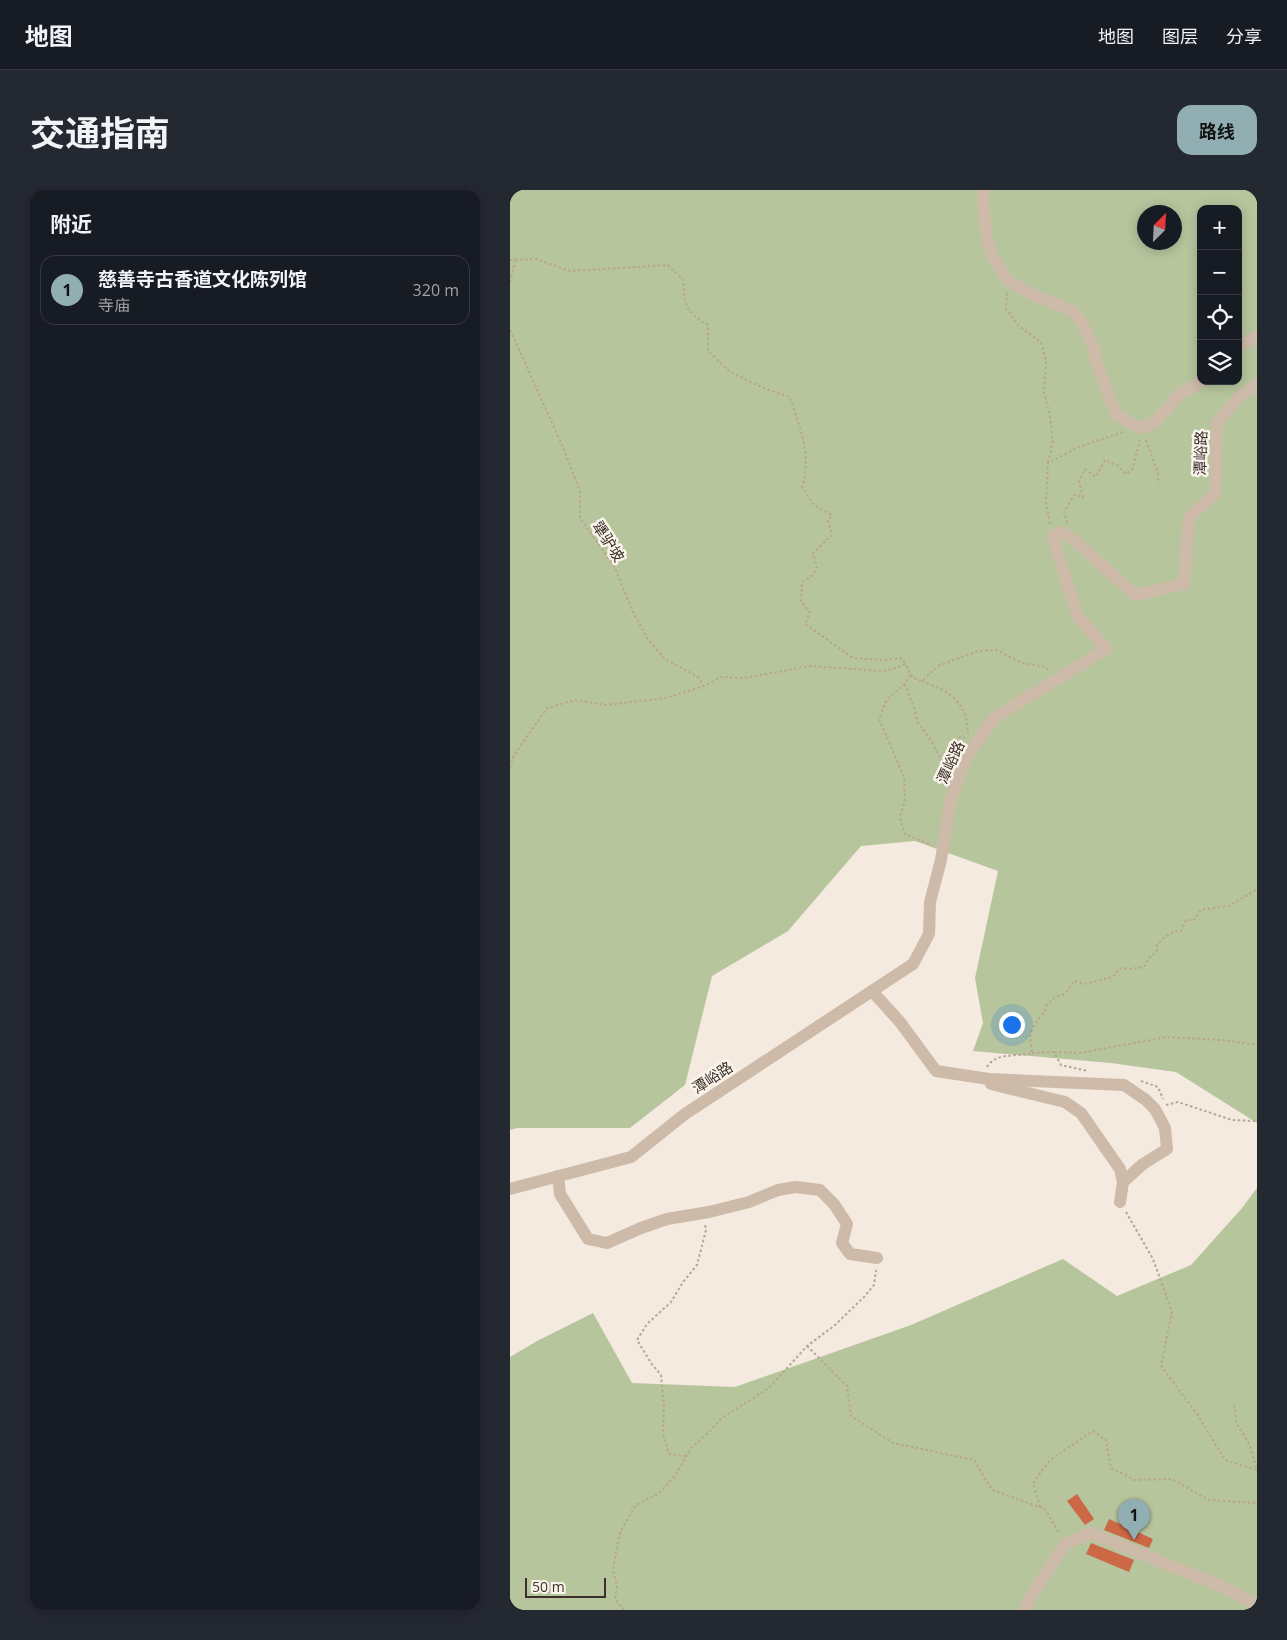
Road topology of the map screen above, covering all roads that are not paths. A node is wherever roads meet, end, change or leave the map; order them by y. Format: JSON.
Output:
{"nodes":[{"id":1,"x":984,"y":190,"type":"edge"},
{"id":2,"x":1257,"y":337,"type":"edge"},
{"id":3,"x":1242,"y":345,"type":"edge"},
{"id":4,"x":1197,"y":384,"type":"edge"},
{"id":5,"x":1257,"y":385,"type":"edge"},
{"id":6,"x":872,"y":991,"type":"junction"},
{"id":7,"x":981,"y":1078,"type":"junction"},
{"id":8,"x":558,"y":1176,"type":"junction"},
{"id":9,"x":1123,"y":1182,"type":"junction"},
{"id":10,"x":510,"y":1189,"type":"edge"},
{"id":11,"x":1120,"y":1202,"type":"road end"},
{"id":12,"x":877,"y":1258,"type":"road end"},
{"id":13,"x":1257,"y":1606,"type":"edge"},
{"id":14,"x":1025,"y":1610,"type":"edge"}],
"edges":[{"from":1,"to":4,"type":"street"},
{"from":2,"to":3,"type":"street"},
{"from":5,"to":6,"type":"street","name":"潭峪路"},
{"from":6,"to":7,"type":"street"},
{"from":6,"to":8,"type":"street","name":"潭峪路"},
{"from":7,"to":9,"type":"street"},
{"from":7,"to":9,"type":"street"},
{"from":8,"to":10,"type":"street","name":"潭峪路"},
{"from":8,"to":12,"type":"street"},
{"from":9,"to":11,"type":"street"},
{"from":13,"to":14,"type":"street"}]}
